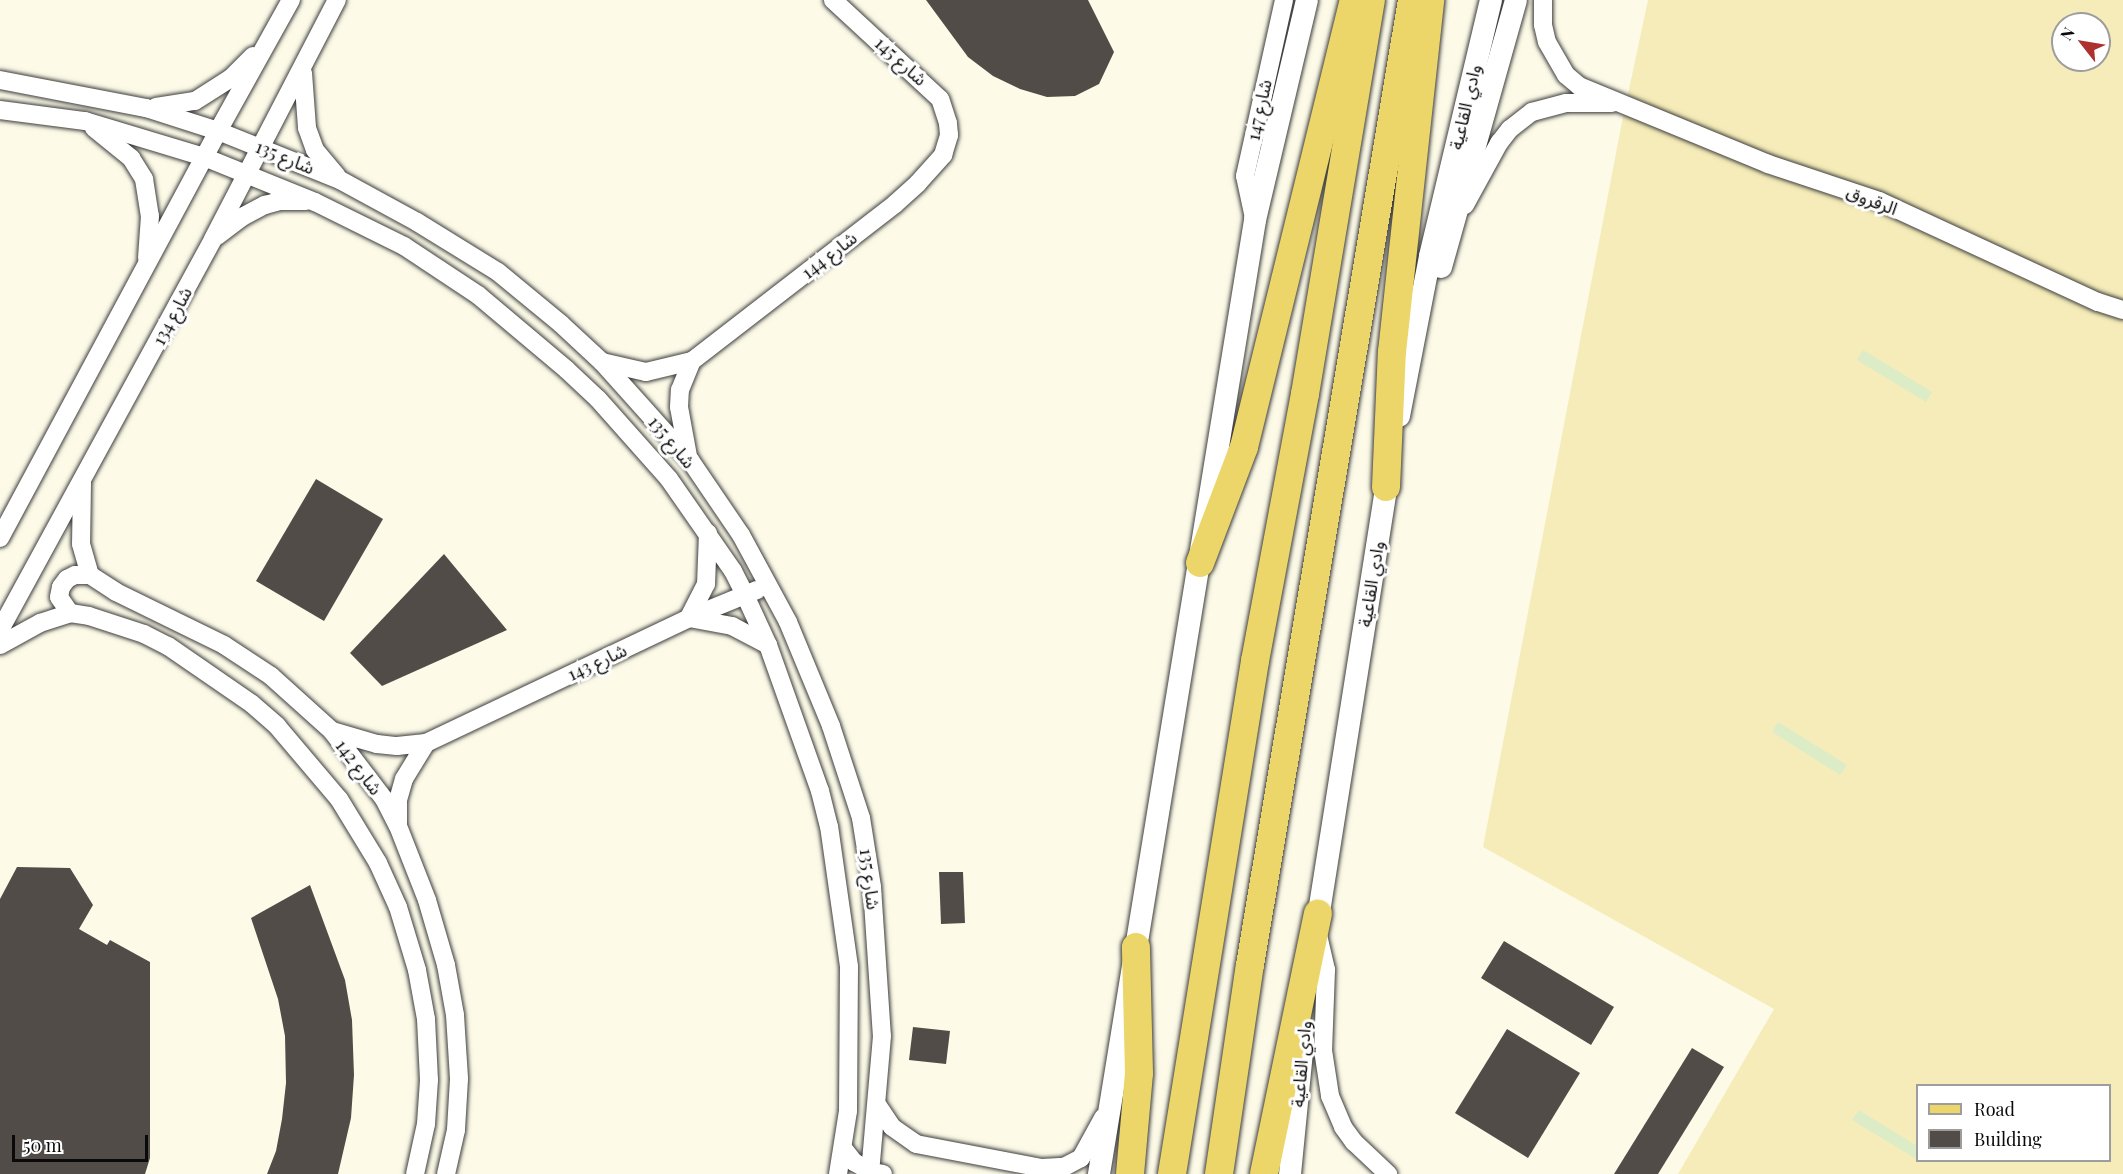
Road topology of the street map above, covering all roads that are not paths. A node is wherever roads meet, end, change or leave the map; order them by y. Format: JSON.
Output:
{"nodes":[{"id":1,"x":291,"y":0,"type":"edge"},
{"id":2,"x":337,"y":0,"type":"edge"},
{"id":3,"x":833,"y":0,"type":"edge"},
{"id":4,"x":1284,"y":0,"type":"edge"},
{"id":5,"x":1307,"y":0,"type":"edge"},
{"id":6,"x":1354,"y":0,"type":"edge"},
{"id":7,"x":1371,"y":0,"type":"edge"},
{"id":8,"x":1412,"y":0,"type":"edge"},
{"id":9,"x":1430,"y":0,"type":"edge"},
{"id":10,"x":1491,"y":0,"type":"edge"},
{"id":11,"x":1516,"y":0,"type":"edge"},
{"id":12,"x":1542,"y":0,"type":"edge"},
{"id":13,"x":269,"y":40,"type":"junction"},
{"id":14,"x":303,"y":71,"type":"junction"},
{"id":15,"x":0,"y":80,"type":"edge"},
{"id":16,"x":1617,"y":103,"type":"junction"},
{"id":17,"x":146,"y":108,"type":"junction"},
{"id":18,"x":0,"y":110,"type":"edge"},
{"id":19,"x":85,"y":121,"type":"junction"},
{"id":20,"x":218,"y":131,"type":"junction"},
{"id":21,"x":949,"y":135,"type":"joint"},
{"id":22,"x":260,"y":146,"type":"junction"},
{"id":23,"x":204,"y":157,"type":"junction"},
{"id":24,"x":246,"y":174,"type":"junction"},
{"id":25,"x":340,"y":180,"type":"junction"},
{"id":26,"x":315,"y":201,"type":"junction"},
{"id":27,"x":1255,"y":220,"type":"junction"},
{"id":28,"x":1452,"y":232,"type":"junction"},
{"id":29,"x":213,"y":238,"type":"junction"},
{"id":30,"x":146,"y":267,"type":"junction"},
{"id":31,"x":2123,"y":310,"type":"edge"},
{"id":32,"x":692,"y":361,"type":"junction"},
{"id":33,"x":602,"y":362,"type":"junction"},
{"id":34,"x":1407,"y":373,"type":"junction"},
{"id":35,"x":690,"y":460,"type":"junction"},
{"id":36,"x":82,"y":483,"type":"junction"},
{"id":37,"x":1386,"y":487,"type":"junction"},
{"id":38,"x":3,"y":530,"type":"edge"},
{"id":39,"x":708,"y":533,"type":"junction"},
{"id":40,"x":1200,"y":563,"type":"junction"},
{"id":41,"x":90,"y":574,"type":"junction"},
{"id":42,"x":769,"y":584,"type":"junction"},
{"id":43,"x":745,"y":595,"type":"junction"},
{"id":44,"x":70,"y":613,"type":"junction"},
{"id":45,"x":689,"y":618,"type":"junction"},
{"id":46,"x":0,"y":630,"type":"edge"},
{"id":47,"x":0,"y":645,"type":"edge"},
{"id":48,"x":768,"y":645,"type":"junction"},
{"id":49,"x":332,"y":731,"type":"junction"},
{"id":50,"x":426,"y":742,"type":"junction"},
{"id":51,"x":398,"y":826,"type":"junction"},
{"id":52,"x":1317,"y":921,"type":"junction"},
{"id":53,"x":1136,"y":947,"type":"junction"},
{"id":54,"x":1111,"y":1097,"type":"junction"},
{"id":55,"x":878,"y":1106,"type":"junction"},
{"id":56,"x":843,"y":1148,"type":"junction"},
{"id":57,"x":875,"y":1173,"type":"edge"},
{"id":58,"x":415,"y":1174,"type":"edge"},
{"id":59,"x":446,"y":1174,"type":"edge"},
{"id":60,"x":838,"y":1174,"type":"edge"},
{"id":61,"x":1099,"y":1174,"type":"edge"},
{"id":62,"x":1130,"y":1174,"type":"edge"},
{"id":63,"x":1172,"y":1174,"type":"edge"},
{"id":64,"x":1219,"y":1174,"type":"edge"},
{"id":65,"x":1264,"y":1174,"type":"edge"},
{"id":66,"x":1290,"y":1174,"type":"edge"},
{"id":67,"x":1388,"y":1174,"type":"edge"}],
"edges":[{"from":1,"to":13,"type":"street"},
{"from":2,"to":14,"type":"street","name":"شارع 134"},
{"from":3,"to":21,"type":"street","name":"شارع 145"},
{"from":4,"to":27,"type":"street","name":"شارع 147"},
{"from":5,"to":27,"type":"street"},
{"from":6,"to":40,"type":"main road"},
{"from":7,"to":63,"type":"main road"},
{"from":8,"to":64,"type":"main road"},
{"from":9,"to":37,"type":"main road"},
{"from":10,"to":34,"type":"street","name":"وادي القاعية"},
{"from":11,"to":28,"type":"street"},
{"from":12,"to":16,"type":"street","name":"الرقروق"},
{"from":13,"to":17,"type":"street"},
{"from":13,"to":20,"type":"street"},
{"from":14,"to":22,"type":"street","name":"شارع 134"},
{"from":14,"to":25,"type":"street"},
{"from":15,"to":17,"type":"street","name":"شارع 135"},
{"from":16,"to":28,"type":"street","name":"الرقروق"},
{"from":16,"to":31,"type":"street","name":"الرقروق"},
{"from":17,"to":20,"type":"street","name":"شارع 135"},
{"from":18,"to":19,"type":"street","name":"شارع 135"},
{"from":19,"to":23,"type":"street","name":"شارع 135"},
{"from":19,"to":30,"type":"street"},
{"from":20,"to":22,"type":"street","name":"شارع 135"},
{"from":20,"to":23,"type":"street"},
{"from":21,"to":32,"type":"street","name":"شارع 144"},
{"from":22,"to":24,"type":"street","name":"شارع 134"},
{"from":22,"to":25,"type":"street","name":"شارع 135"},
{"from":23,"to":24,"type":"street","name":"شارع 135"},
{"from":23,"to":30,"type":"street"},
{"from":24,"to":26,"type":"street","name":"شارع 135"},
{"from":24,"to":29,"type":"street","name":"شارع 134"},
{"from":25,"to":33,"type":"street","name":"شارع 135"},
{"from":26,"to":29,"type":"street"},
{"from":26,"to":39,"type":"street","name":"شارع 135"},
{"from":27,"to":40,"type":"street"},
{"from":28,"to":34,"type":"street"},
{"from":29,"to":36,"type":"street","name":"شارع 134"},
{"from":30,"to":38,"type":"street"},
{"from":32,"to":33,"type":"street","name":"شارع 144"},
{"from":32,"to":35,"type":"street","name":"شارع 144"},
{"from":33,"to":35,"type":"street","name":"شارع 135"},
{"from":34,"to":37,"type":"street","name":"وادي القاعية"},
{"from":35,"to":42,"type":"street","name":"شارع 135"},
{"from":36,"to":41,"type":"street"},
{"from":36,"to":46,"type":"street","name":"شارع 134"},
{"from":37,"to":52,"type":"street","name":"وادي القاعية"},
{"from":39,"to":43,"type":"street","name":"شارع 135"},
{"from":39,"to":45,"type":"street"},
{"from":40,"to":53,"type":"street"},
{"from":41,"to":44,"type":"street"},
{"from":41,"to":49,"type":"street","name":"شارع 142"},
{"from":42,"to":43,"type":"street","name":"شارع 143"},
{"from":42,"to":55,"type":"street","name":"شارع 135"},
{"from":43,"to":45,"type":"street","name":"شارع 143"},
{"from":43,"to":48,"type":"street","name":"شارع 135"},
{"from":44,"to":47,"type":"street"},
{"from":44,"to":58,"type":"street","name":"شارع 142"},
{"from":45,"to":48,"type":"street"},
{"from":45,"to":50,"type":"street","name":"شارع 143"},
{"from":48,"to":56,"type":"street","name":"شارع 135"},
{"from":49,"to":50,"type":"street","name":"شارع 143"},
{"from":49,"to":51,"type":"street","name":"شارع 142"},
{"from":50,"to":51,"type":"street"},
{"from":51,"to":59,"type":"street","name":"شارع 142"},
{"from":52,"to":65,"type":"main road"},
{"from":52,"to":66,"type":"street","name":"وادي القاعية"},
{"from":52,"to":67,"type":"street"},
{"from":53,"to":54,"type":"street"},
{"from":53,"to":62,"type":"main road"},
{"from":54,"to":55,"type":"street"},
{"from":54,"to":61,"type":"street"},
{"from":55,"to":57,"type":"street","name":"شارع 135"},
{"from":56,"to":57,"type":"street"},
{"from":56,"to":60,"type":"street","name":"شارع 135"}]}
